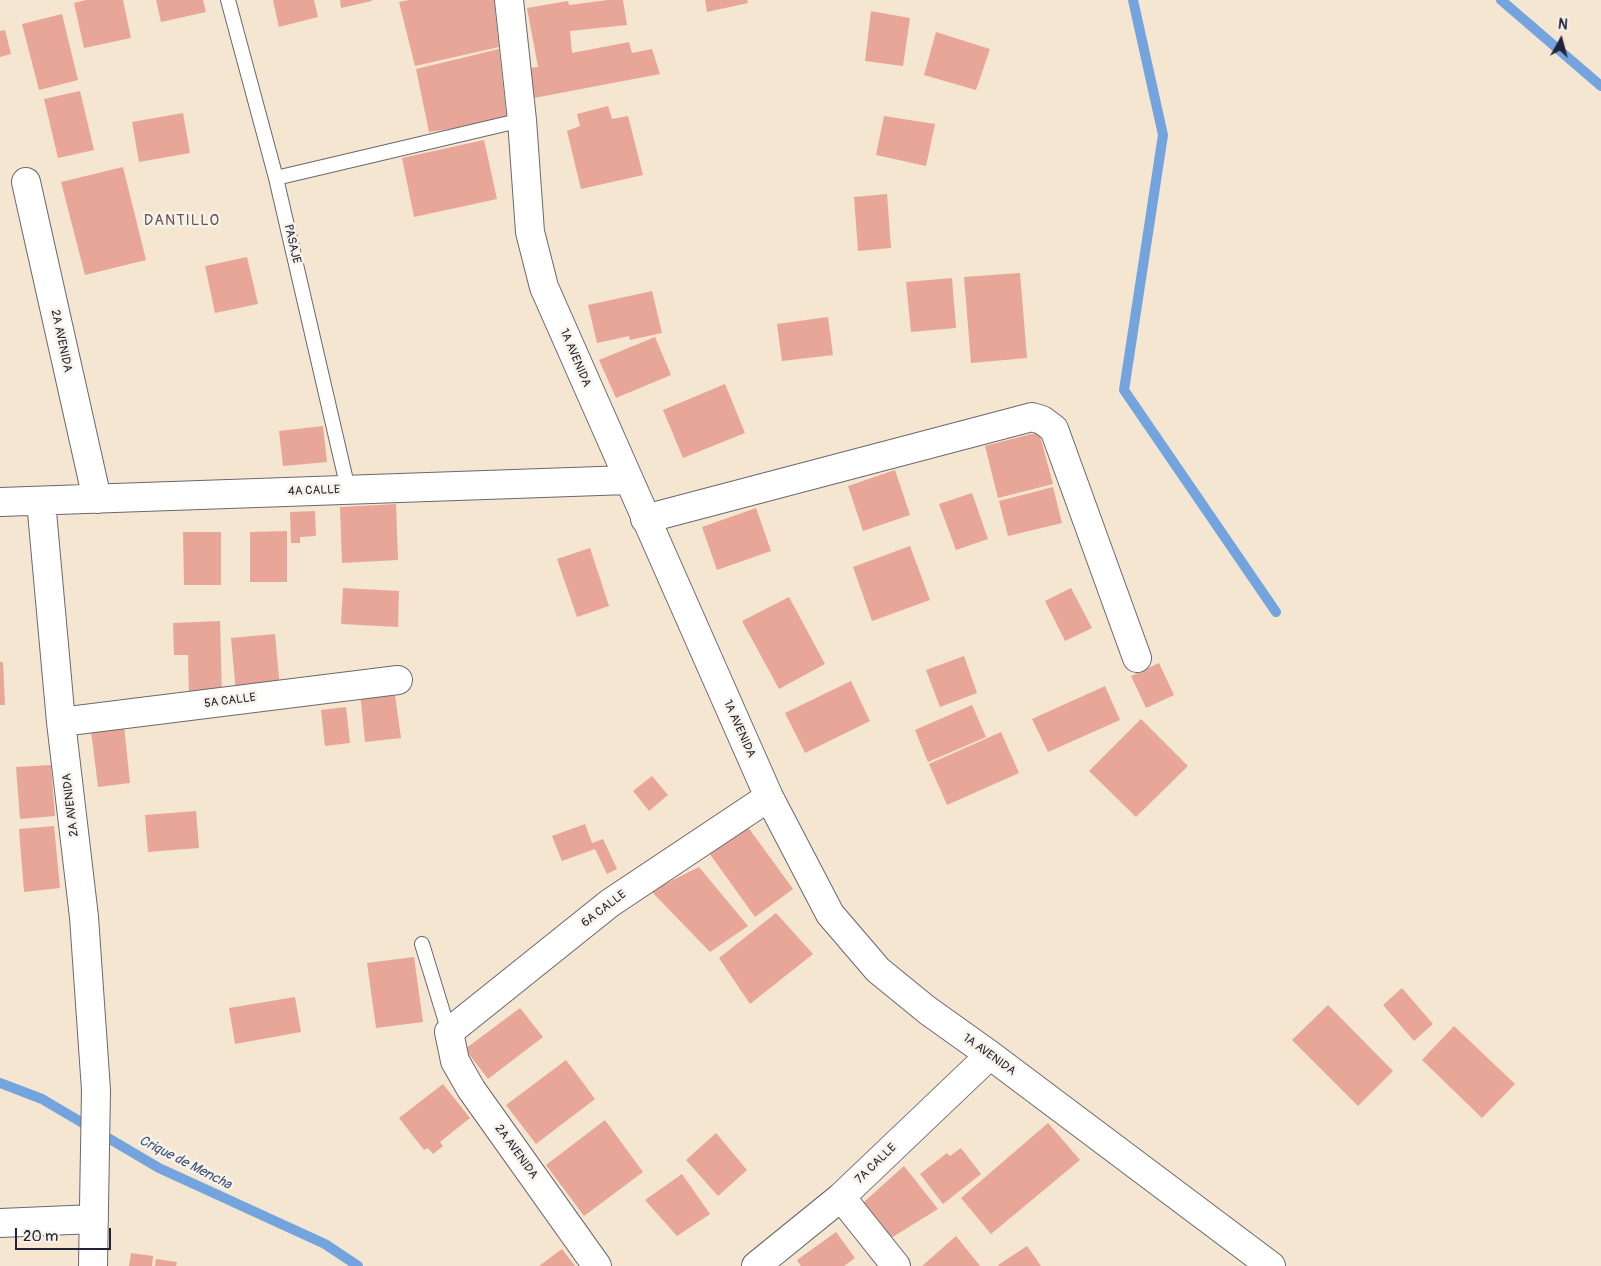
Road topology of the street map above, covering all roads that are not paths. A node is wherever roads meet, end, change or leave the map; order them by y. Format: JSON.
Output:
{"nodes":[{"id":1,"x":228,"y":0,"type":"edge"},
{"id":2,"x":509,"y":0,"type":"edge"},
{"id":3,"x":522,"y":120,"type":"junction"},
{"id":4,"x":276,"y":178,"type":"junction"},
{"id":5,"x":26,"y":182,"type":"dead end"},
{"id":6,"x":628,"y":480,"type":"junction"},
{"id":7,"x":348,"y":489,"type":"junction"},
{"id":8,"x":96,"y":499,"type":"junction"},
{"id":9,"x":41,"y":501,"type":"junction"},
{"id":10,"x":0,"y":502,"type":"edge"},
{"id":11,"x":645,"y":519,"type":"junction"},
{"id":12,"x":1137,"y":658,"type":"dead end"},
{"id":13,"x":398,"y":680,"type":"dead end"},
{"id":14,"x":61,"y":722,"type":"junction"},
{"id":15,"x":769,"y":798,"type":"junction"},
{"id":16,"x":422,"y":944,"type":"dead end"},
{"id":17,"x":449,"y":1032,"type":"junction"},
{"id":18,"x":990,"y":1055,"type":"junction"},
{"id":19,"x":841,"y":1197,"type":"junction"},
{"id":20,"x":94,"y":1219,"type":"junction"},
{"id":21,"x":0,"y":1223,"type":"edge"},
{"id":22,"x":93,"y":1266,"type":"edge"},
{"id":23,"x":597,"y":1266,"type":"edge"},
{"id":24,"x":756,"y":1266,"type":"edge"},
{"id":25,"x":896,"y":1266,"type":"edge"},
{"id":26,"x":1271,"y":1266,"type":"edge"}],
"edges":[{"from":1,"to":4,"type":"lane","name":"PASAJE"},
{"from":2,"to":3,"type":"street","name":"1A AVENIDA"},
{"from":3,"to":4,"type":"lane"},
{"from":3,"to":6,"type":"street","name":"1A AVENIDA"},
{"from":4,"to":7,"type":"lane","name":"PASAJE"},
{"from":5,"to":8,"type":"street","name":"2A AVENIDA"},
{"from":6,"to":7,"type":"street","name":"4A CALLE"},
{"from":6,"to":11,"type":"street","name":"1A AVENIDA"},
{"from":7,"to":8,"type":"street","name":"4A CALLE"},
{"from":8,"to":9,"type":"street","name":"4A CALLE"},
{"from":9,"to":10,"type":"street","name":"4A CALLE"},
{"from":9,"to":14,"type":"street","name":"2A AVENIDA"},
{"from":11,"to":12,"type":"street"},
{"from":11,"to":15,"type":"street","name":"1A AVENIDA"},
{"from":13,"to":14,"type":"street","name":"5A CALLE"},
{"from":14,"to":20,"type":"street","name":"2A AVENIDA"},
{"from":15,"to":17,"type":"street","name":"6A CALLE"},
{"from":15,"to":18,"type":"street","name":"1A AVENIDA"},
{"from":16,"to":17,"type":"lane"},
{"from":17,"to":23,"type":"street","name":"2A AVENIDA"},
{"from":18,"to":19,"type":"street","name":"7A CALLE"},
{"from":18,"to":26,"type":"street","name":"1A AVENIDA"},
{"from":19,"to":24,"type":"street","name":"7A CALLE"},
{"from":19,"to":25,"type":"street"},
{"from":20,"to":21,"type":"street"},
{"from":20,"to":22,"type":"street","name":"2A AVENIDA"}]}
